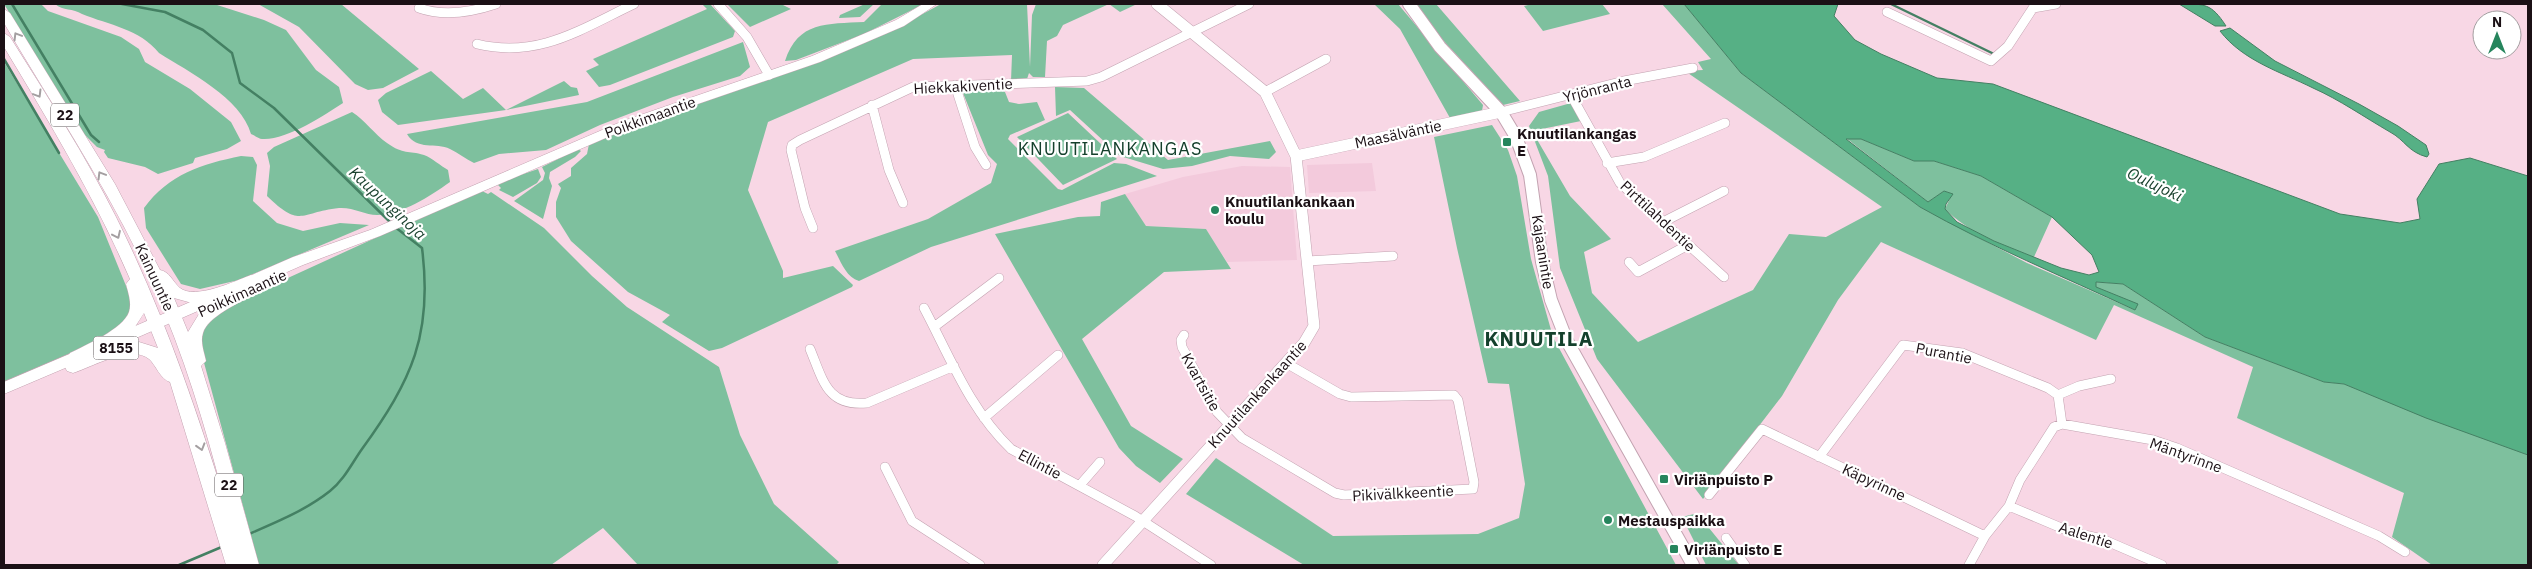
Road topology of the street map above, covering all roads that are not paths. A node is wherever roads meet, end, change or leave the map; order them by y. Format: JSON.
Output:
{"nodes":[{"id":1,"x":496,"y":4,"type":"edge"},
{"id":2,"x":634,"y":4,"type":"edge"},
{"id":3,"x":718,"y":4,"type":"edge"},
{"id":4,"x":931,"y":4,"type":"edge"},
{"id":5,"x":1157,"y":4,"type":"edge"},
{"id":6,"x":1249,"y":4,"type":"edge"},
{"id":7,"x":1409,"y":4,"type":"edge"},
{"id":8,"x":2056,"y":4,"type":"edge"},
{"id":9,"x":419,"y":8,"type":"dead end"},
{"id":10,"x":1887,"y":12,"type":"dead end"},
{"id":11,"x":4,"y":13,"type":"edge"},
{"id":12,"x":1193,"y":32,"type":"junction"},
{"id":13,"x":4,"y":37,"type":"edge"},
{"id":14,"x":476,"y":44,"type":"dead end"},
{"id":15,"x":1326,"y":59,"type":"dead end"},
{"id":16,"x":1991,"y":60,"type":"joint"},
{"id":17,"x":1693,"y":68,"type":"dead end"},
{"id":18,"x":769,"y":75,"type":"junction"},
{"id":19,"x":955,"y":85,"type":"junction"},
{"id":20,"x":1265,"y":92,"type":"junction"},
{"id":21,"x":1571,"y":95,"type":"junction"},
{"id":22,"x":872,"y":105,"type":"junction"},
{"id":23,"x":1501,"y":112,"type":"junction"},
{"id":24,"x":1725,"y":123,"type":"dead end"},
{"id":25,"x":1296,"y":156,"type":"junction"},
{"id":26,"x":1607,"y":163,"type":"junction"},
{"id":27,"x":986,"y":165,"type":"dead end"},
{"id":28,"x":1724,"y":191,"type":"dead end"},
{"id":29,"x":903,"y":203,"type":"dead end"},
{"id":30,"x":1663,"y":222,"type":"junction"},
{"id":31,"x":813,"y":228,"type":"dead end"},
{"id":32,"x":1688,"y":245,"type":"junction"},
{"id":33,"x":126,"y":254,"type":"junction"},
{"id":34,"x":1393,"y":256,"type":"dead end"},
{"id":35,"x":148,"y":260,"type":"junction"},
{"id":36,"x":1307,"y":261,"type":"junction"},
{"id":37,"x":1629,"y":262,"type":"dead end"},
{"id":38,"x":1724,"y":277,"type":"dead end"},
{"id":39,"x":999,"y":278,"type":"dead end"},
{"id":40,"x":260,"y":282,"type":"junction"},
{"id":41,"x":924,"y":308,"type":"dead end"},
{"id":42,"x":175,"y":319,"type":"junction"},
{"id":43,"x":158,"y":326,"type":"junction"},
{"id":44,"x":934,"y":327,"type":"junction"},
{"id":45,"x":1184,"y":335,"type":"dead end"},
{"id":46,"x":810,"y":349,"type":"dead end"},
{"id":47,"x":1058,"y":355,"type":"dead end"},
{"id":48,"x":74,"y":362,"type":"junction"},
{"id":49,"x":1286,"y":363,"type":"junction"},
{"id":50,"x":954,"y":366,"type":"junction"},
{"id":51,"x":2111,"y":379,"type":"dead end"},
{"id":52,"x":4,"y":388,"type":"edge"},
{"id":53,"x":204,"y":394,"type":"junction"},
{"id":54,"x":2058,"y":394,"type":"junction"},
{"id":55,"x":4,"y":397,"type":"edge"},
{"id":56,"x":185,"y":401,"type":"junction"},
{"id":57,"x":984,"y":418,"type":"junction"},
{"id":58,"x":2062,"y":424,"type":"junction"},
{"id":59,"x":1229,"y":426,"type":"junction"},
{"id":60,"x":1820,"y":456,"type":"junction"},
{"id":61,"x":1100,"y":462,"type":"dead end"},
{"id":62,"x":886,"y":467,"type":"dead end"},
{"id":63,"x":1080,"y":485,"type":"junction"},
{"id":64,"x":1710,"y":495,"type":"dead end"},
{"id":65,"x":2009,"y":506,"type":"junction"},
{"id":66,"x":1144,"y":521,"type":"junction"},
{"id":67,"x":233,"y":528,"type":"junction"},
{"id":68,"x":1985,"y":536,"type":"junction"},
{"id":69,"x":1726,"y":538,"type":"dead end"},
{"id":70,"x":2405,"y":552,"type":"dead end"},
{"id":71,"x":237,"y":554,"type":"edge"},
{"id":72,"x":250,"y":565,"type":"edge"},
{"id":73,"x":980,"y":565,"type":"edge"},
{"id":74,"x":1103,"y":565,"type":"edge"},
{"id":75,"x":1211,"y":565,"type":"edge"},
{"id":76,"x":1693,"y":565,"type":"edge"},
{"id":77,"x":1745,"y":565,"type":"edge"},
{"id":78,"x":1969,"y":565,"type":"edge"},
{"id":79,"x":2162,"y":565,"type":"edge"}],
"edges":[{"from":1,"to":9,"type":"street"},
{"from":2,"to":14,"type":"street"},
{"from":3,"to":18,"type":"street"},
{"from":4,"to":18,"type":"main road","name":"Poikkimaantie"},
{"from":5,"to":12,"type":"street","name":"Knuutilankankaantie"},
{"from":6,"to":12,"type":"street"},
{"from":7,"to":23,"type":"main road","name":"Kajaanintie"},
{"from":8,"to":16,"type":"street"},
{"from":10,"to":16,"type":"street"},
{"from":35,"to":11,"type":"highway","name":"Kainuuntie","number":"22","one_way":true},
{"from":12,"to":19,"type":"street","name":"Hiekkakiventie"},
{"from":12,"to":20,"type":"street","name":"Knuutilankankaantie"},
{"from":13,"to":33,"type":"highway","name":"Kainuuntie","number":"22","one_way":true},
{"from":15,"to":20,"type":"street"},
{"from":17,"to":21,"type":"street","name":"Yrjönranta"},
{"from":18,"to":40,"type":"main road","name":"Poikkimaantie"},
{"from":19,"to":22,"type":"street","name":"Hiekkakiventie"},
{"from":19,"to":27,"type":"street"},
{"from":20,"to":25,"type":"street","name":"Knuutilankankaantie"},
{"from":21,"to":23,"type":"street","name":"Yrjönranta"},
{"from":21,"to":26,"type":"street","name":"Pirttilahdentie"},
{"from":22,"to":29,"type":"street"},
{"from":22,"to":31,"type":"street","name":"Hiekkakiventie"},
{"from":23,"to":25,"type":"street","name":"Maasälväntie"},
{"from":23,"to":76,"type":"main road","name":"Kajaanintie"},
{"from":24,"to":26,"type":"street"},
{"from":25,"to":36,"type":"street","name":"Knuutilankankaantie"},
{"from":26,"to":30,"type":"street","name":"Pirttilahdentie"},
{"from":28,"to":30,"type":"street"},
{"from":30,"to":32,"type":"street","name":"Pirttilahdentie"},
{"from":32,"to":37,"type":"street"},
{"from":32,"to":38,"type":"street","name":"Pirttilahdentie"},
{"from":33,"to":43,"type":"highway","name":"Kainuuntie","number":"22"},
{"from":33,"to":48,"type":"highway"},
{"from":34,"to":36,"type":"street"},
{"from":35,"to":40,"type":"highway"},
{"from":35,"to":42,"type":"highway","name":"Kainuuntie","number":"22"},
{"from":36,"to":49,"type":"street","name":"Knuutilankankaantie"},
{"from":39,"to":44,"type":"street"},
{"from":40,"to":42,"type":"main road","name":"Poikkimaantie"},
{"from":40,"to":53,"type":"highway"},
{"from":41,"to":44,"type":"street","name":"Ellintie"},
{"from":42,"to":43,"type":"main road","name":"Poikkimaantie"},
{"from":42,"to":53,"type":"highway","name":"Kainuuntie","number":"22"},
{"from":43,"to":48,"type":"main road","name":"Poikkimaantie","number":"8155"},
{"from":43,"to":56,"type":"highway","name":"Kainuuntie","number":"22"},
{"from":44,"to":50,"type":"street","name":"Ellintie"},
{"from":45,"to":59,"type":"street","name":"Kvartsitie"},
{"from":46,"to":50,"type":"street"},
{"from":47,"to":57,"type":"street"},
{"from":48,"to":52,"type":"main road","name":"Poikkimaantie","number":"8155"},
{"from":48,"to":55,"type":"main road","name":"Poikkimaantie","number":"8155"},
{"from":48,"to":56,"type":"highway"},
{"from":49,"to":59,"type":"street","name":"Knuutilankankaantie"},
{"from":49,"to":59,"type":"street","name":"Pikivälkkeentie"},
{"from":50,"to":57,"type":"street","name":"Ellintie"},
{"from":51,"to":54,"type":"street"},
{"from":53,"to":67,"type":"highway","name":"Kainuuntie","number":"22"},
{"from":54,"to":58,"type":"street"},
{"from":54,"to":60,"type":"street","name":"Purantie"},
{"from":56,"to":67,"type":"highway","name":"Kainuuntie","number":"22","one_way":true},
{"from":57,"to":63,"type":"street","name":"Ellintie"},
{"from":58,"to":65,"type":"street"},
{"from":58,"to":70,"type":"street","name":"Mäntyrinne"},
{"from":59,"to":66,"type":"street","name":"Knuutilankankaantie"},
{"from":60,"to":64,"type":"street","name":"Käpyrinne"},
{"from":60,"to":68,"type":"street","name":"Käpyrinne"},
{"from":61,"to":63,"type":"street"},
{"from":62,"to":73,"type":"street"},
{"from":63,"to":66,"type":"street","name":"Ellintie"},
{"from":65,"to":68,"type":"street"},
{"from":65,"to":79,"type":"street","name":"Aalentie"},
{"from":66,"to":74,"type":"street","name":"Knuutilankankaantie"},
{"from":66,"to":75,"type":"street","name":"Ellintie"},
{"from":67,"to":71,"type":"highway","name":"Kainuuntie","number":"22"},
{"from":68,"to":78,"type":"street"},
{"from":69,"to":77,"type":"street"},
{"from":71,"to":72,"type":"highway","name":"Kainuuntie","number":"22"}]}
